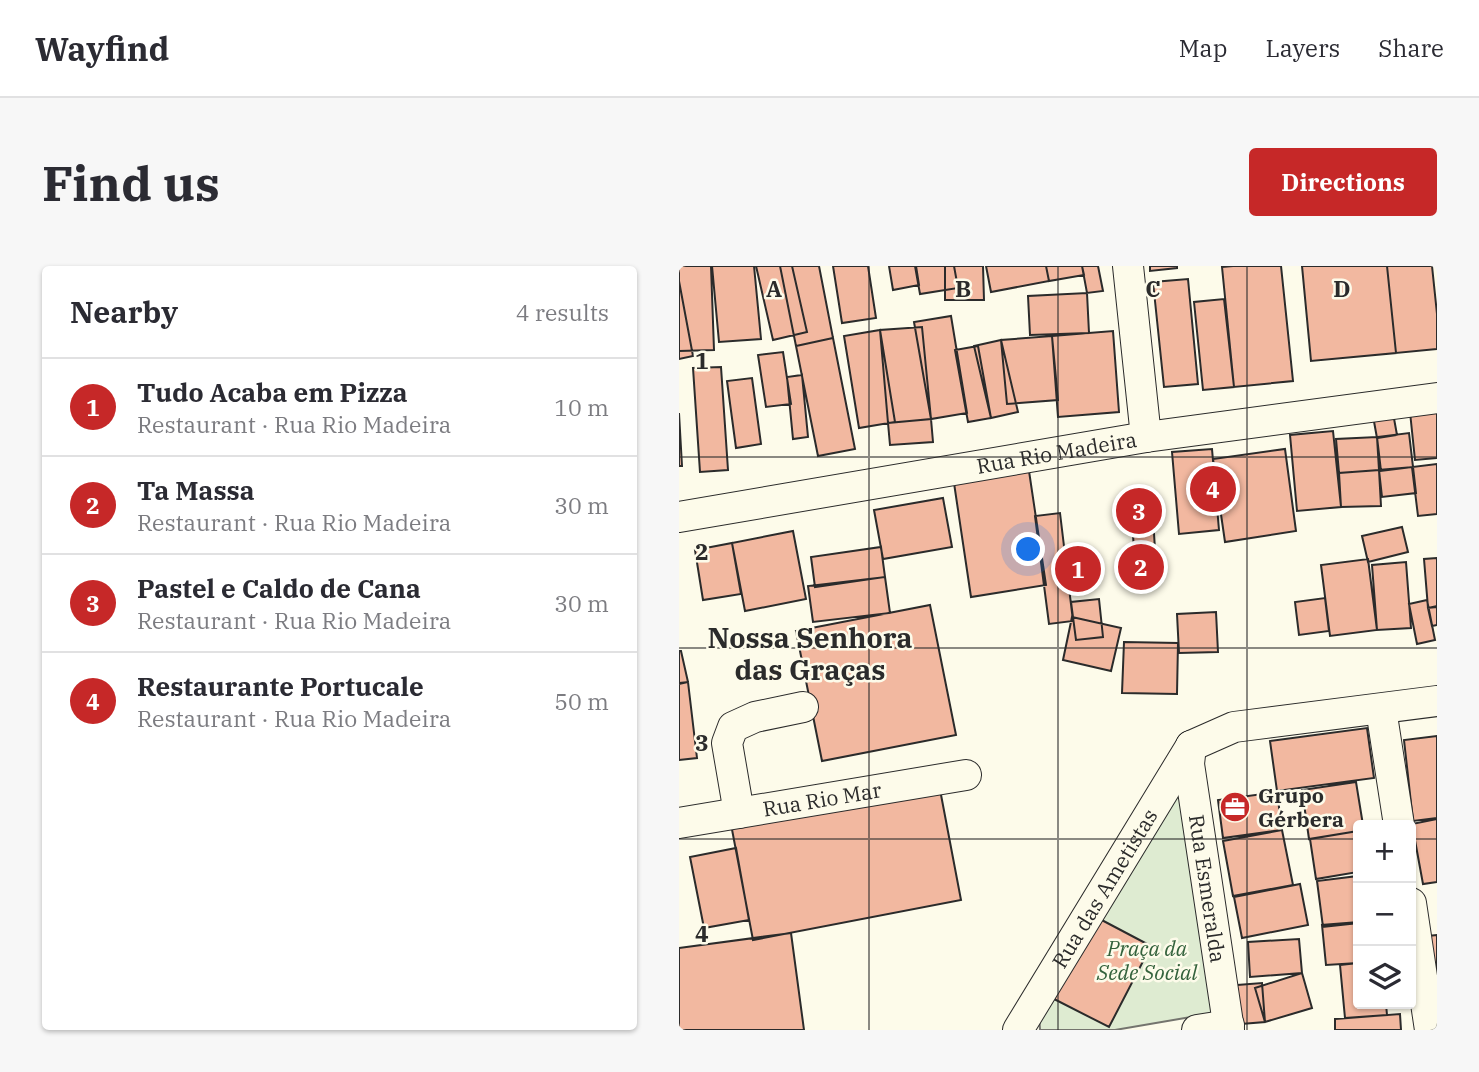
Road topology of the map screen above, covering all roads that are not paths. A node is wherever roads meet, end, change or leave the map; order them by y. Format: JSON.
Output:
{"nodes":[{"id":1,"x":1128,"y":266,"type":"edge"},
{"id":2,"x":1437,"y":398,"type":"edge"},
{"id":3,"x":1146,"y":438,"type":"junction"},
{"id":4,"x":679,"y":517,"type":"edge"},
{"id":5,"x":1437,"y":701,"type":"edge"},
{"id":6,"x":803,"y":707,"type":"dead end"},
{"id":7,"x":1381,"y":709,"type":"junction"},
{"id":8,"x":1191,"y":746,"type":"junction"},
{"id":9,"x":966,"y":775,"type":"dead end"},
{"id":10,"x":739,"y":813,"type":"junction"},
{"id":11,"x":1398,"y":820,"type":"edge"},
{"id":12,"x":679,"y":823,"type":"edge"},
{"id":13,"x":1416,"y":913,"type":"edge"},
{"id":14,"x":1426,"y":934,"type":"edge"},
{"id":15,"x":1025,"y":1025,"type":"edge"},
{"id":16,"x":1229,"y":1028,"type":"edge"},
{"id":17,"x":1197,"y":1030,"type":"edge"},
{"id":18,"x":1430,"y":1030,"type":"edge"}],
"edges":[{"from":1,"to":3,"type":"street"},
{"from":2,"to":3,"type":"street","name":"Rua Rio Madeira"},
{"from":3,"to":4,"type":"street","name":"Rua Rio Madeira"},
{"from":5,"to":7,"type":"street"},
{"from":6,"to":10,"type":"street"},
{"from":7,"to":8,"type":"street"},
{"from":7,"to":11,"type":"street"},
{"from":8,"to":15,"type":"street","name":"Rua das Ametistas"},
{"from":8,"to":16,"type":"street","name":"Rua Esmeralda"},
{"from":9,"to":10,"type":"street","name":"Rua Rio Mar"},
{"from":10,"to":12,"type":"street","name":"Rua Rio Mar"},
{"from":13,"to":14,"type":"street"},
{"from":14,"to":18,"type":"street"},
{"from":16,"to":17,"type":"street"}]}
